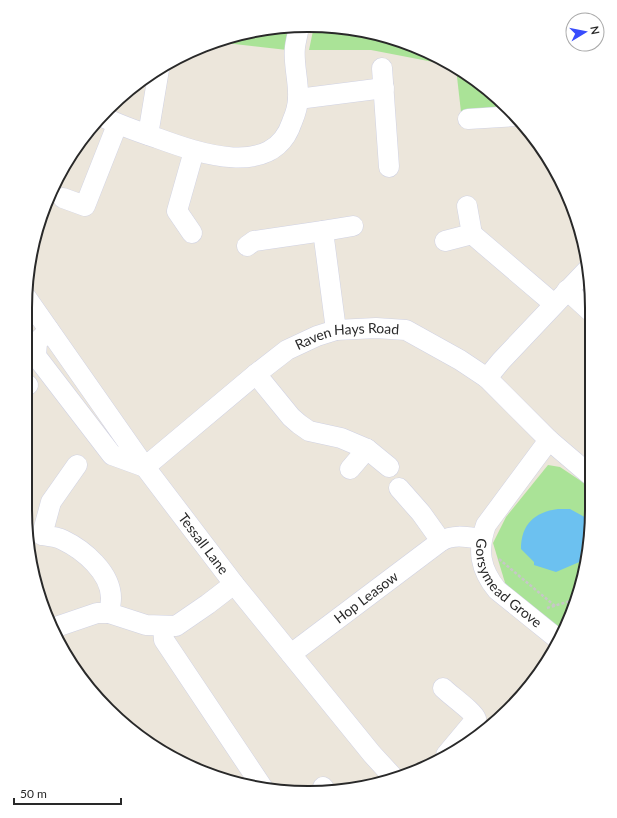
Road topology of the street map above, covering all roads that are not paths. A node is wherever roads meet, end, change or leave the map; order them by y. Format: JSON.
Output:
{"nodes":[{"id":1,"x":298,"y":33,"type":"edge"},
{"id":2,"x":382,"y":68,"type":"dead end"},
{"id":3,"x":158,"y":77,"type":"edge"},
{"id":4,"x":384,"y":88,"type":"junction"},
{"id":5,"x":298,"y":99,"type":"junction"},
{"id":6,"x":507,"y":117,"type":"edge"},
{"id":7,"x":468,"y":119,"type":"dead end"},
{"id":8,"x":110,"y":121,"type":"edge"},
{"id":9,"x":148,"y":135,"type":"junction"},
{"id":10,"x":194,"y":151,"type":"junction"},
{"id":11,"x":389,"y":167,"type":"dead end"},
{"id":12,"x":63,"y":198,"type":"dead end"},
{"id":13,"x":467,"y":206,"type":"dead end"},
{"id":14,"x":353,"y":226,"type":"dead end"},
{"id":15,"x":323,"y":231,"type":"junction"},
{"id":16,"x":192,"y":233,"type":"dead end"},
{"id":17,"x":472,"y":234,"type":"junction"},
{"id":18,"x":445,"y":241,"type":"dead end"},
{"id":19,"x":247,"y":246,"type":"dead end"},
{"id":20,"x":583,"y":273,"type":"edge"},
{"id":21,"x":561,"y":297,"type":"junction"},
{"id":22,"x":32,"y":306,"type":"edge"},
{"id":23,"x":585,"y":309,"type":"edge"},
{"id":24,"x":336,"y":330,"type":"junction"},
{"id":25,"x":256,"y":374,"type":"junction"},
{"id":26,"x":487,"y":378,"type":"junction"},
{"id":27,"x":549,"y":440,"type":"junction"},
{"id":28,"x":366,"y":449,"type":"junction"},
{"id":29,"x":77,"y":465,"type":"dead end"},
{"id":30,"x":145,"y":467,"type":"junction"},
{"id":31,"x":389,"y":467,"type":"dead end"},
{"id":32,"x":350,"y":469,"type":"dead end"},
{"id":33,"x":585,"y":470,"type":"edge"},
{"id":34,"x":399,"y":488,"type":"dead end"},
{"id":35,"x":35,"y":535,"type":"edge"},
{"id":36,"x":441,"y":541,"type":"junction"},
{"id":37,"x":481,"y":547,"type":"junction"},
{"id":38,"x":234,"y":584,"type":"junction"},
{"id":39,"x":109,"y":613,"type":"junction"},
{"id":40,"x":58,"y":626,"type":"edge"},
{"id":41,"x":163,"y":626,"type":"junction"},
{"id":42,"x":554,"y":636,"type":"edge"},
{"id":43,"x":292,"y":654,"type":"junction"},
{"id":44,"x":443,"y":688,"type":"dead end"},
{"id":45,"x":456,"y":743,"type":"edge"},
{"id":46,"x":390,"y":773,"type":"edge"},
{"id":47,"x":259,"y":782,"type":"edge"}],
"edges":[{"from":1,"to":5,"type":"street"},
{"from":2,"to":4,"type":"street"},
{"from":3,"to":9,"type":"street"},
{"from":4,"to":5,"type":"street"},
{"from":4,"to":11,"type":"street"},
{"from":5,"to":10,"type":"street"},
{"from":6,"to":7,"type":"street"},
{"from":8,"to":9,"type":"street"},
{"from":8,"to":12,"type":"street"},
{"from":9,"to":10,"type":"street"},
{"from":10,"to":16,"type":"street"},
{"from":13,"to":17,"type":"street"},
{"from":14,"to":15,"type":"street"},
{"from":15,"to":19,"type":"street"},
{"from":15,"to":24,"type":"street"},
{"from":17,"to":18,"type":"street"},
{"from":17,"to":21,"type":"street"},
{"from":20,"to":21,"type":"street"},
{"from":21,"to":23,"type":"street"},
{"from":21,"to":26,"type":"street"},
{"from":22,"to":30,"type":"street","name":"Tessall Lane"},
{"from":24,"to":25,"type":"street","name":"Raven Hays Road"},
{"from":24,"to":26,"type":"street","name":"Raven Hays Road"},
{"from":25,"to":28,"type":"street"},
{"from":25,"to":30,"type":"street","name":"Raven Hays Road"},
{"from":26,"to":27,"type":"street","name":"Raven Hays Road"},
{"from":27,"to":33,"type":"street","name":"Raven Hays Road"},
{"from":27,"to":37,"type":"street","name":"Gorsymead Grove"},
{"from":28,"to":31,"type":"street"},
{"from":28,"to":32,"type":"street"},
{"from":29,"to":35,"type":"street"},
{"from":30,"to":38,"type":"street","name":"Tessall Lane"},
{"from":34,"to":36,"type":"street"},
{"from":35,"to":39,"type":"street"},
{"from":36,"to":37,"type":"street","name":"Hop Leasow"},
{"from":36,"to":43,"type":"street","name":"Hop Leasow"},
{"from":37,"to":42,"type":"street","name":"Gorsymead Grove"},
{"from":38,"to":41,"type":"street"},
{"from":38,"to":43,"type":"street","name":"Tessall Lane"},
{"from":39,"to":40,"type":"street"},
{"from":39,"to":41,"type":"street"},
{"from":41,"to":47,"type":"street"},
{"from":43,"to":46,"type":"street","name":"Tessall Lane"},
{"from":44,"to":45,"type":"street"}]}
